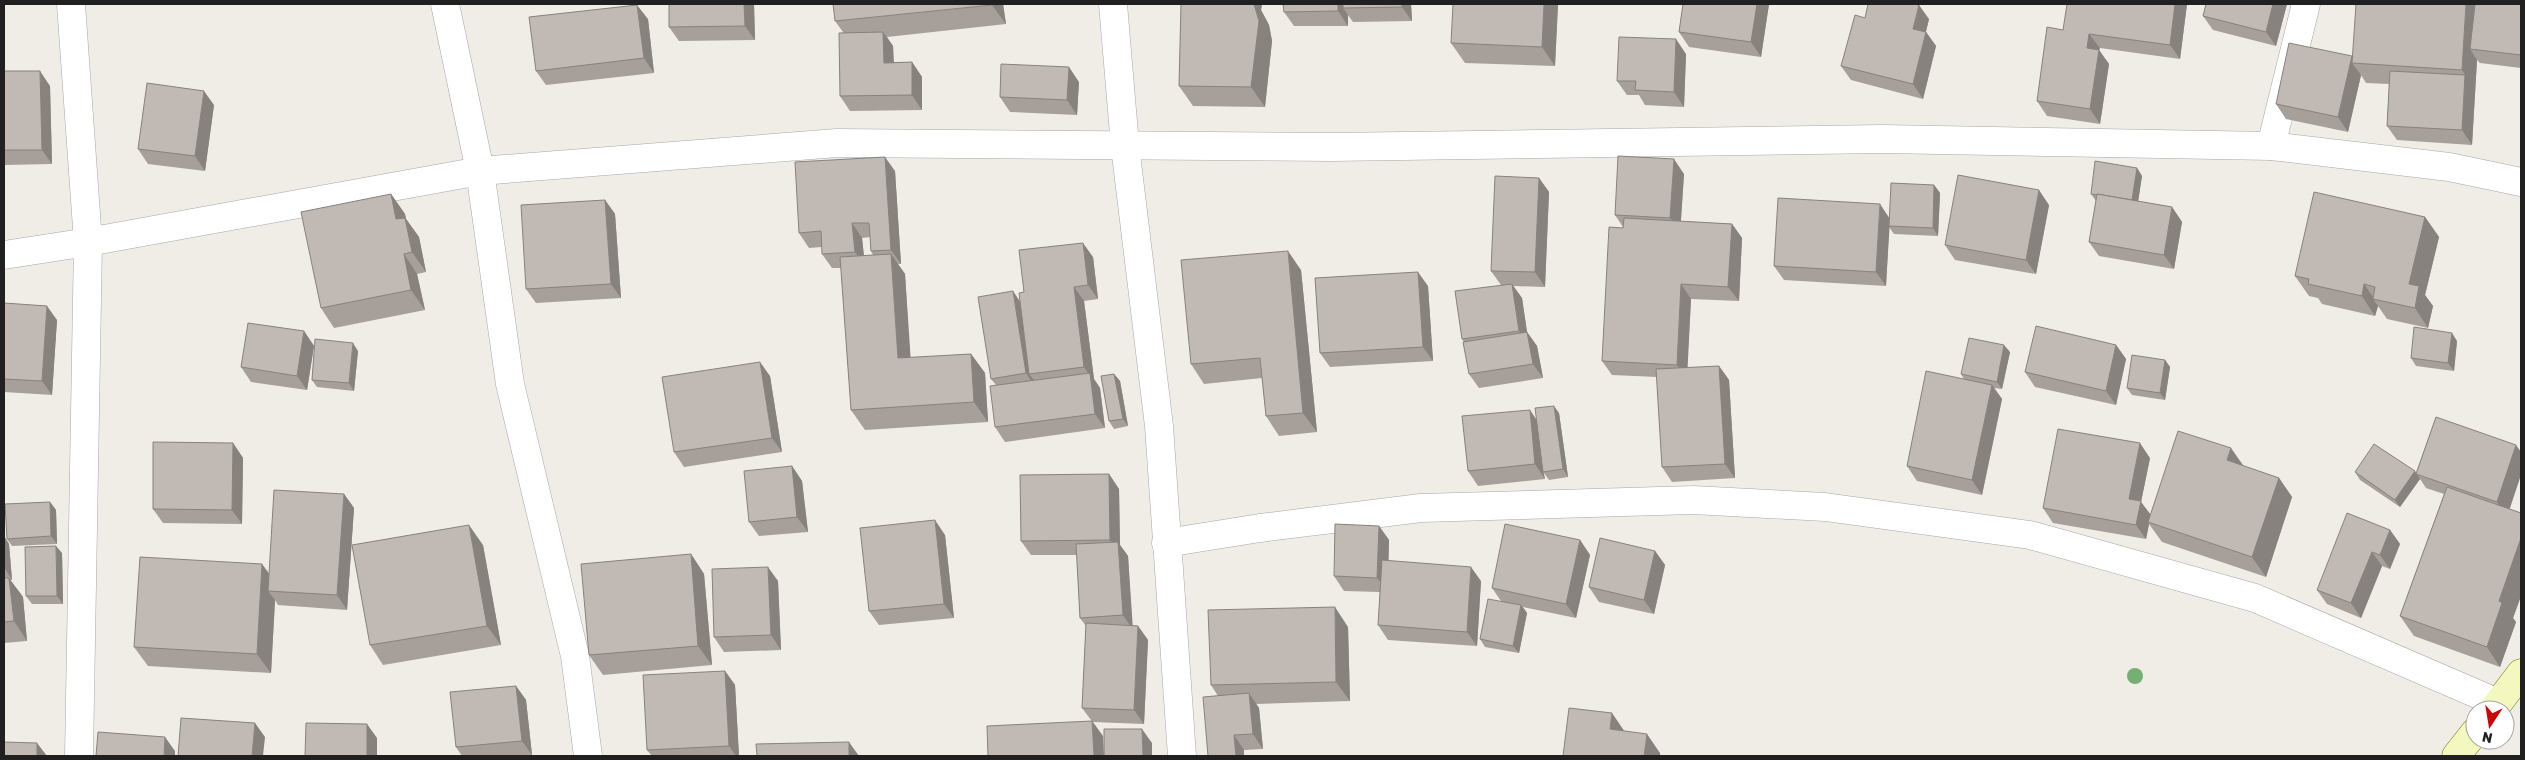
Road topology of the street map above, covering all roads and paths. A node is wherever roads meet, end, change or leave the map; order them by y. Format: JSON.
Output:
{"nodes":[{"id":1,"x":71,"y":4,"type":"edge"},
{"id":2,"x":445,"y":4,"type":"edge"},
{"id":3,"x":1113,"y":4,"type":"edge"},
{"id":4,"x":2306,"y":4,"type":"edge"},
{"id":5,"x":1125,"y":146,"type":"junction"},
{"id":6,"x":2272,"y":146,"type":"junction"},
{"id":7,"x":480,"y":170,"type":"junction"},
{"id":8,"x":2521,"y":182,"type":"edge"},
{"id":9,"x":88,"y":242,"type":"junction"},
{"id":10,"x":4,"y":255,"type":"edge"},
{"id":11,"x":1166,"y":543,"type":"junction"},
{"id":12,"x":2521,"y":673,"type":"edge"},
{"id":13,"x":2483,"y":700,"type":"edge"},
{"id":14,"x":2501,"y":700,"type":"edge"},
{"id":15,"x":2465,"y":745,"type":"edge"},
{"id":16,"x":78,"y":756,"type":"edge"},
{"id":17,"x":588,"y":756,"type":"edge"},
{"id":18,"x":1182,"y":756,"type":"edge"},
{"id":19,"x":2456,"y":756,"type":"edge"}],
"edges":[{"from":1,"to":9,"type":"street"},
{"from":2,"to":7,"type":"street"},
{"from":3,"to":5,"type":"street"},
{"from":4,"to":6,"type":"street"},
{"from":5,"to":6,"type":"street"},
{"from":5,"to":7,"type":"street"},
{"from":5,"to":11,"type":"street"},
{"from":6,"to":8,"type":"street"},
{"from":7,"to":9,"type":"street"},
{"from":7,"to":17,"type":"street"},
{"from":9,"to":10,"type":"street"},
{"from":9,"to":16,"type":"street"},
{"from":11,"to":13,"type":"street"},
{"from":11,"to":18,"type":"street"},
{"from":12,"to":14,"type":"main road"},
{"from":15,"to":19,"type":"main road"}]}
